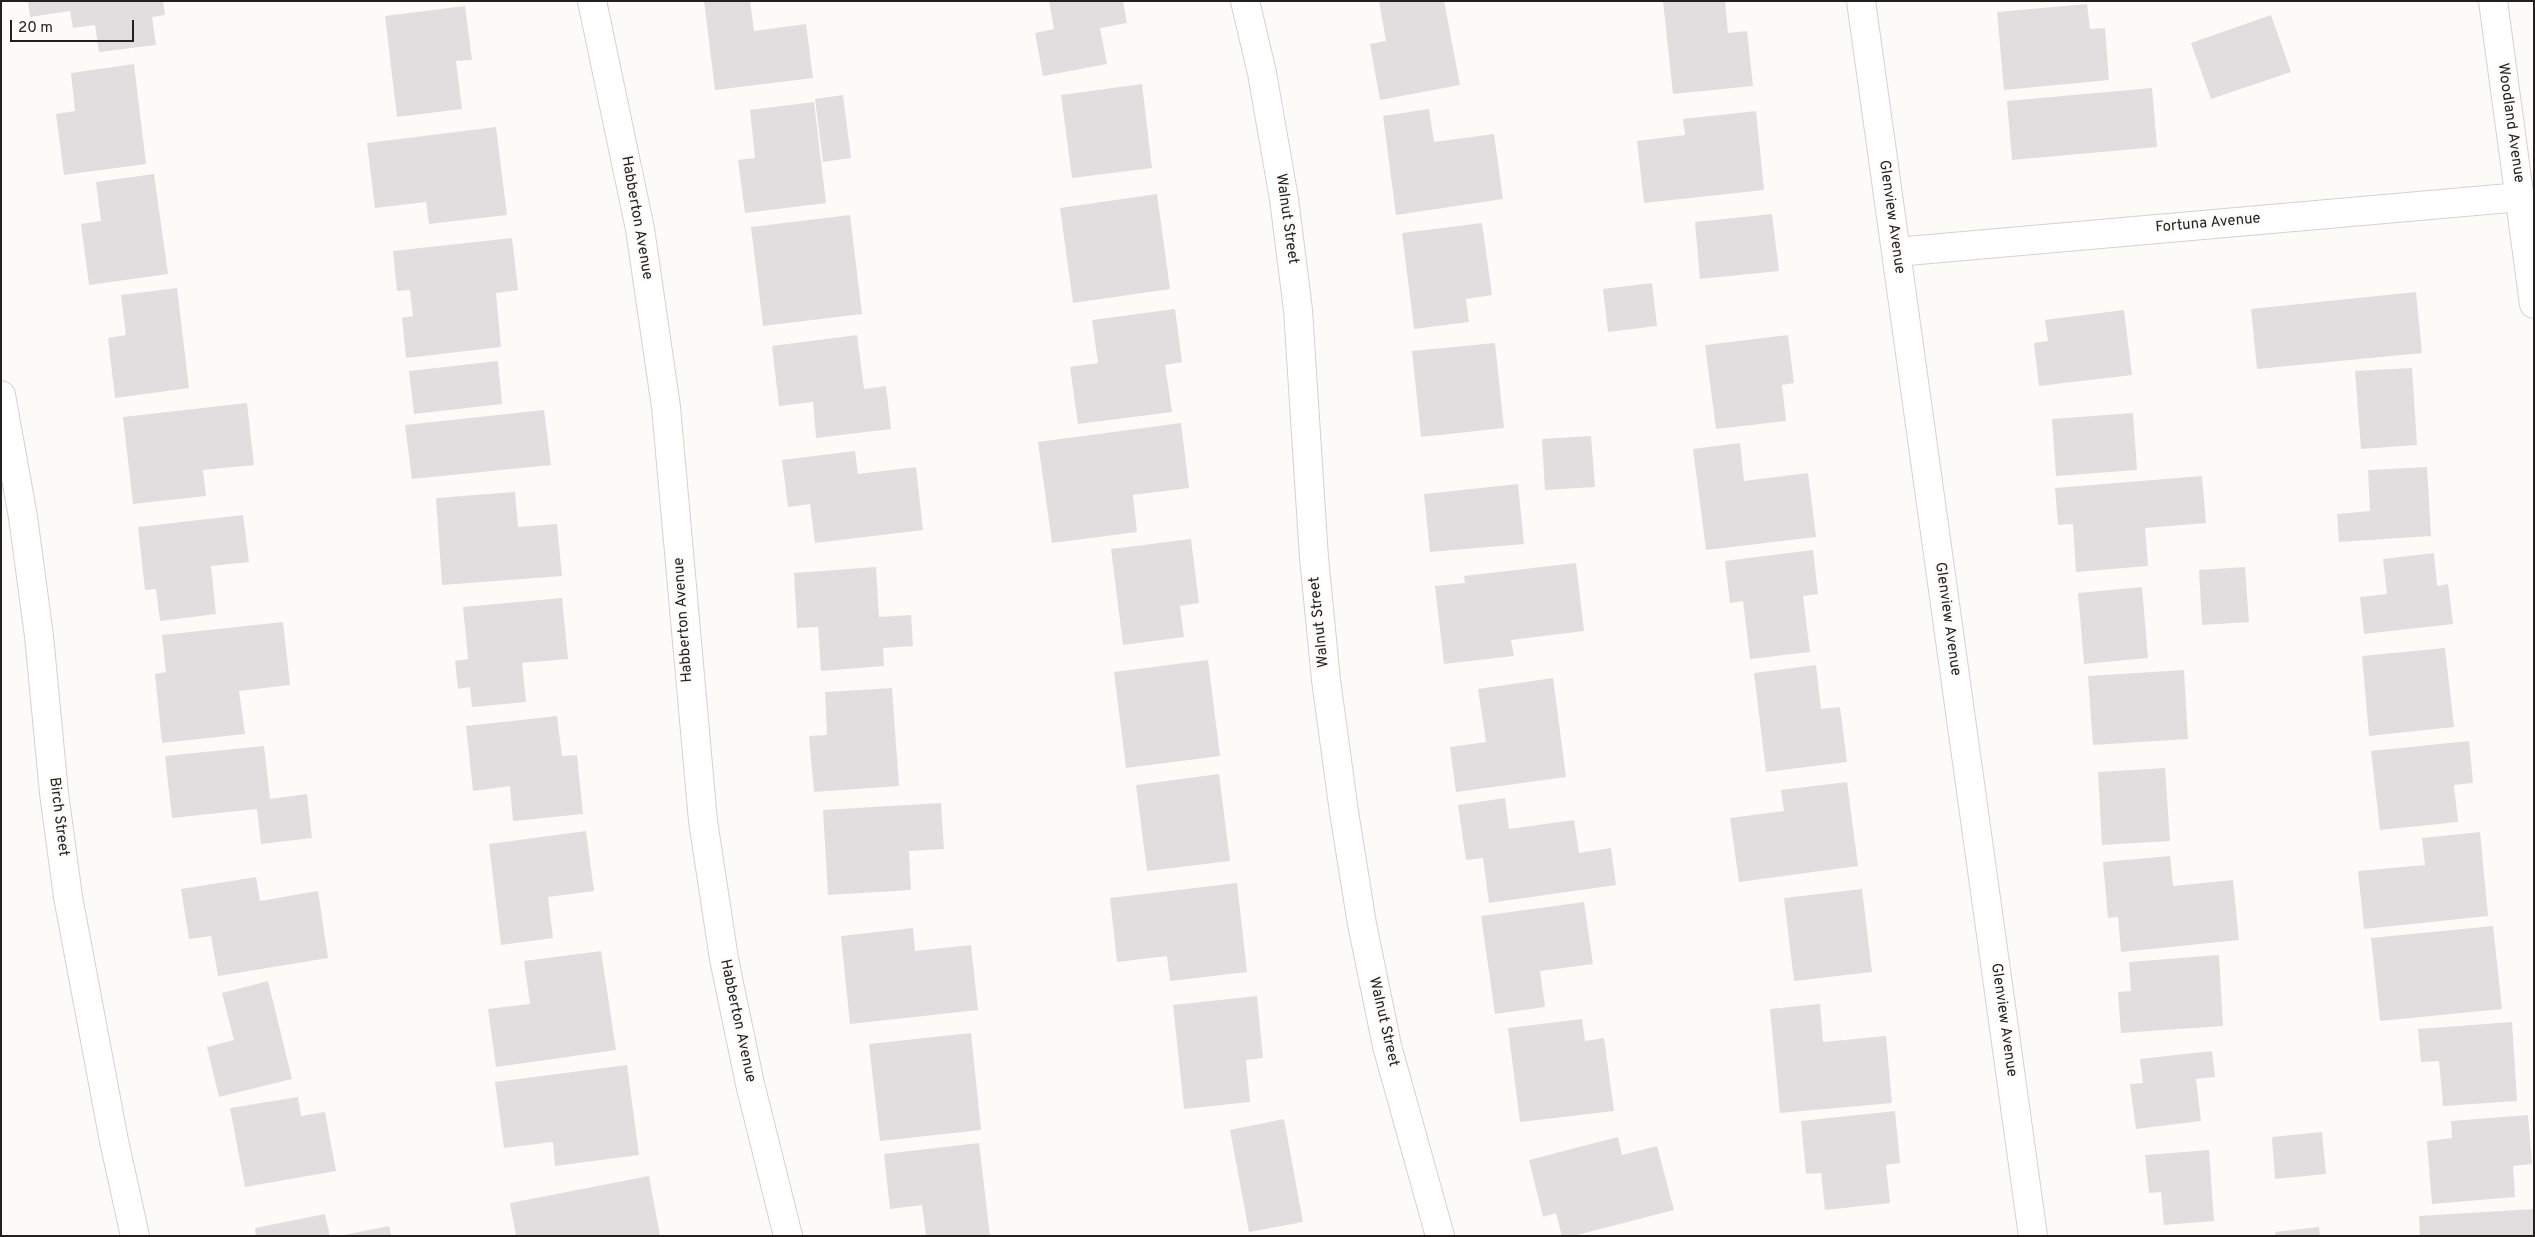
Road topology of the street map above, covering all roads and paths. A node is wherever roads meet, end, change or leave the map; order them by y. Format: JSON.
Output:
{"nodes":[{"id":1,"x":592,"y":1,"type":"edge"},
{"id":2,"x":1245,"y":1,"type":"edge"},
{"id":3,"x":1862,"y":1,"type":"edge"},
{"id":4,"x":2493,"y":1,"type":"edge"},
{"id":5,"x":2520,"y":197,"type":"junction"},
{"id":6,"x":1896,"y":252,"type":"junction"},
{"id":7,"x":2534,"y":304,"type":"edge"},
{"id":8,"x":1,"y":395,"type":"edge"},
{"id":9,"x":135,"y":1236,"type":"edge"},
{"id":10,"x":788,"y":1236,"type":"edge"},
{"id":11,"x":1440,"y":1236,"type":"edge"},
{"id":12,"x":2033,"y":1236,"type":"edge"}],
"edges":[{"from":1,"to":10,"type":"street","name":"Habberton Avenue"},
{"from":2,"to":11,"type":"street","name":"Walnut Street"},
{"from":3,"to":6,"type":"street","name":"Glenview Avenue"},
{"from":4,"to":5,"type":"street","name":"Woodland Avenue"},
{"from":5,"to":6,"type":"street","name":"Fortuna Avenue"},
{"from":5,"to":7,"type":"street","name":"Woodland Avenue"},
{"from":6,"to":12,"type":"street","name":"Glenview Avenue"},
{"from":8,"to":9,"type":"street","name":"Birch Street"}]}
